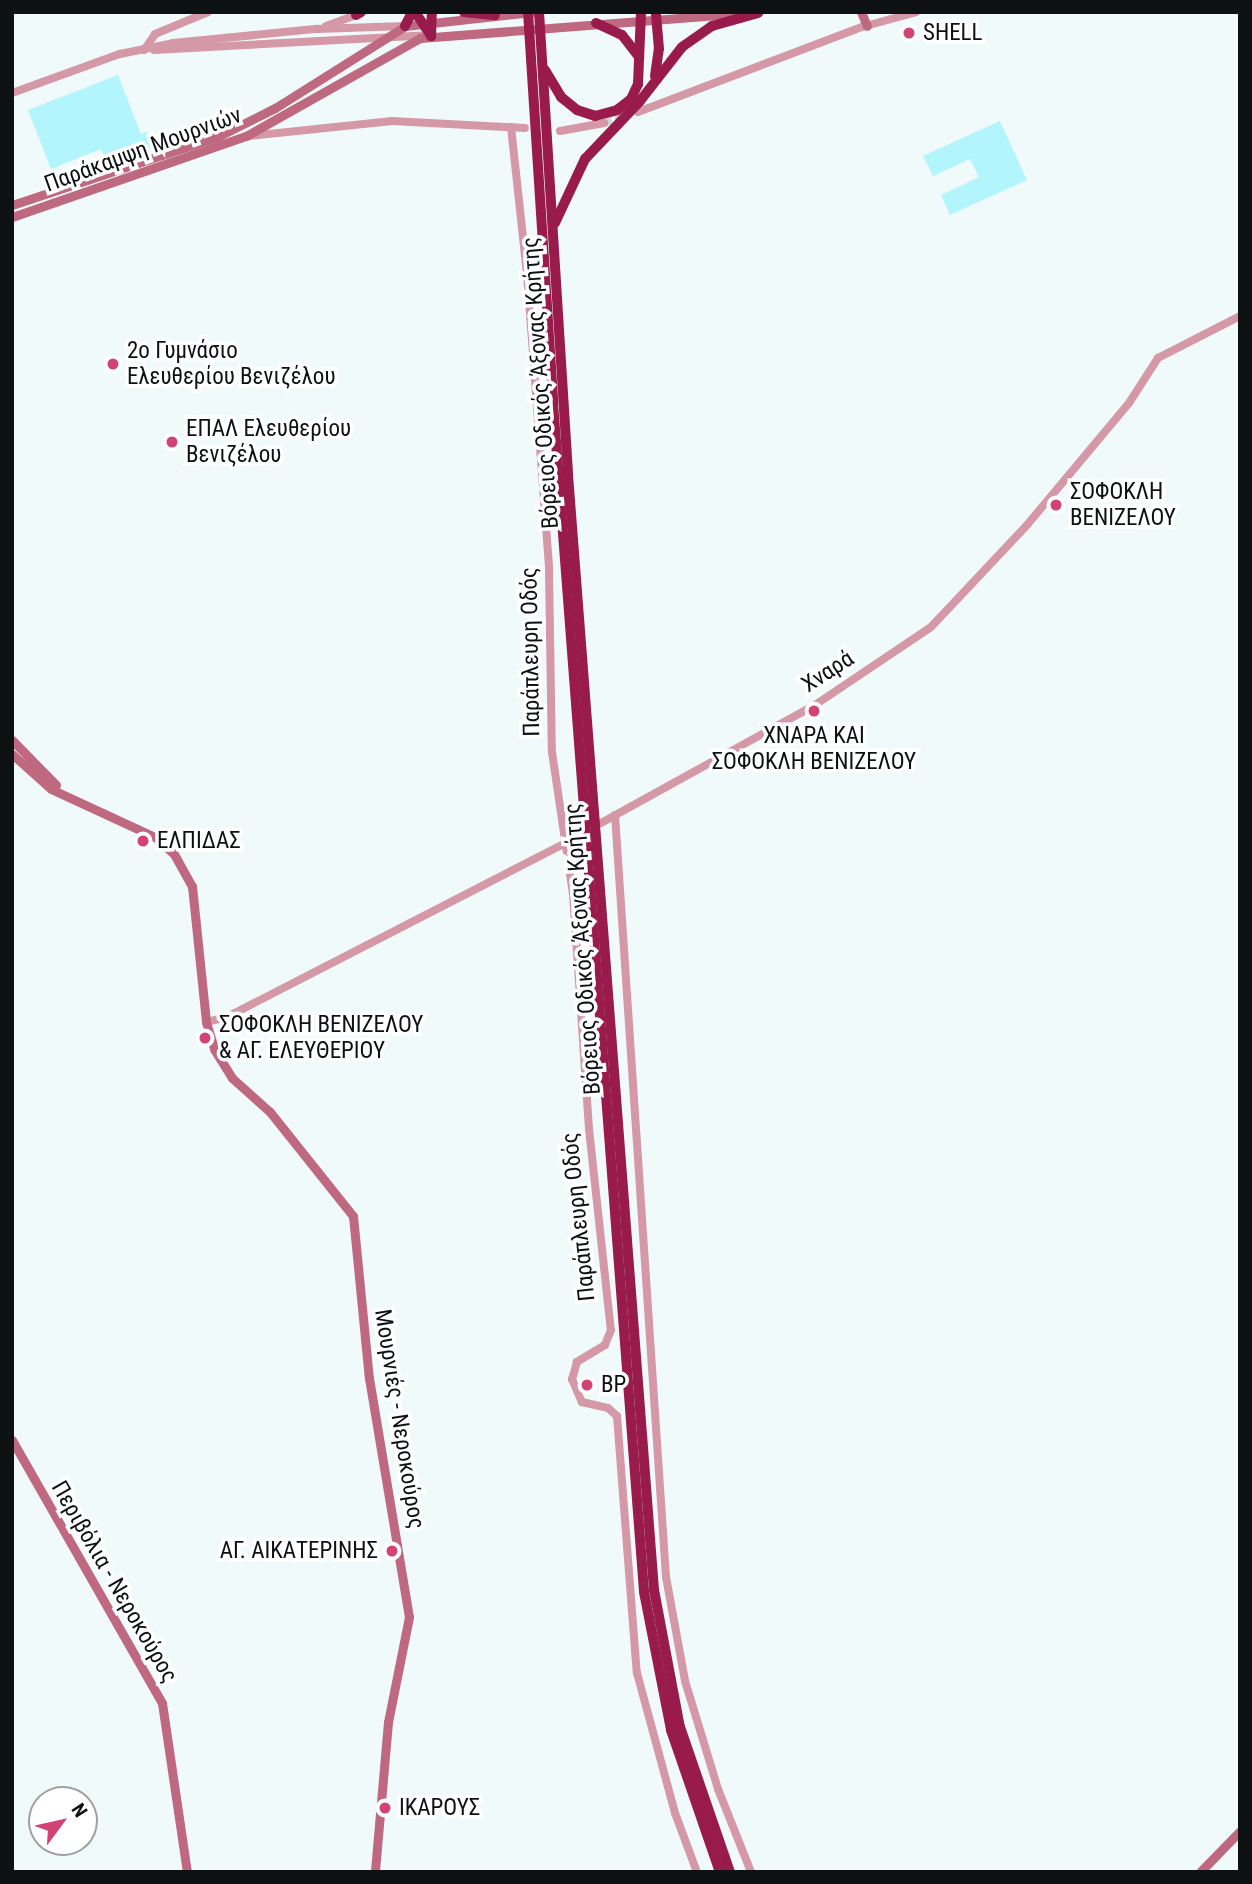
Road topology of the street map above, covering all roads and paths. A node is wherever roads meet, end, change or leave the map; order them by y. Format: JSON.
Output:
{"nodes":[{"id":1,"x":208,"y":12,"type":"edge"},
{"id":2,"x":414,"y":12,"type":"edge"},
{"id":3,"x":464,"y":12,"type":"edge"},
{"id":4,"x":530,"y":12,"type":"edge"},
{"id":5,"x":539,"y":12,"type":"edge"},
{"id":6,"x":760,"y":12,"type":"edge"},
{"id":7,"x":861,"y":12,"type":"edge"},
{"id":8,"x":916,"y":12,"type":"edge"},
{"id":9,"x":356,"y":13,"type":"edge"},
{"id":10,"x":495,"y":15,"type":"junction"},
{"id":11,"x":640,"y":15,"type":"edge"},
{"id":12,"x":657,"y":15,"type":"edge"},
{"id":13,"x":596,"y":23,"type":"junction"},
{"id":14,"x":429,"y":24,"type":"edge"},
{"id":15,"x":869,"y":25,"type":"junction"},
{"id":16,"x":317,"y":29,"type":"junction"},
{"id":17,"x":400,"y":30,"type":"junction"},
{"id":18,"x":144,"y":50,"type":"junction"},
{"id":19,"x":536,"y":50,"type":"junction"},
{"id":20,"x":640,"y":59,"type":"junction"},
{"id":21,"x":542,"y":65,"type":"junction"},
{"id":22,"x":650,"y":88,"type":"junction"},
{"id":23,"x":12,"y":93,"type":"edge"},
{"id":24,"x":275,"y":108,"type":"junction"},
{"id":25,"x":638,"y":112,"type":"dead end"},
{"id":26,"x":281,"y":118,"type":"junction"},
{"id":27,"x":604,"y":123,"type":"tunnel mouth"},
{"id":28,"x":511,"y":127,"type":"junction"},
{"id":29,"x":525,"y":128,"type":"dead end"},
{"id":30,"x":289,"y":131,"type":"junction"},
{"id":31,"x":560,"y":131,"type":"dead end"},
{"id":32,"x":246,"y":136,"type":"junction"},
{"id":33,"x":12,"y":205,"type":"edge"},
{"id":34,"x":12,"y":217,"type":"edge"},
{"id":35,"x":552,"y":229,"type":"junction"},
{"id":36,"x":1240,"y":316,"type":"edge"},
{"id":37,"x":12,"y":740,"type":"edge"},
{"id":38,"x":12,"y":754,"type":"edge"},
{"id":39,"x":76,"y":801,"type":"junction"},
{"id":40,"x":615,"y":815,"type":"junction"},
{"id":41,"x":601,"y":823,"type":"dead end"},
{"id":42,"x":571,"y":840,"type":"junction"},
{"id":43,"x":206,"y":1022,"type":"junction"},
{"id":44,"x":624,"y":1333,"type":"junction"},
{"id":45,"x":615,"y":1347,"type":"dead end"},
{"id":46,"x":619,"y":1406,"type":"dead end"},
{"id":47,"x":630,"y":1419,"type":"junction"},
{"id":48,"x":12,"y":1440,"type":"edge"},
{"id":49,"x":1240,"y":1831,"type":"edge"},
{"id":50,"x":187,"y":1872,"type":"edge"},
{"id":51,"x":375,"y":1872,"type":"edge"},
{"id":52,"x":697,"y":1872,"type":"edge"},
{"id":53,"x":720,"y":1872,"type":"edge"},
{"id":54,"x":730,"y":1872,"type":"edge"},
{"id":55,"x":751,"y":1872,"type":"edge"},
{"id":56,"x":1200,"y":1872,"type":"edge"}],
"edges":[{"from":1,"to":18,"type":"street"},
{"from":2,"to":14,"type":"highway"},
{"from":2,"to":17,"type":"highway"},
{"from":3,"to":10,"type":"highway"},
{"from":4,"to":10,"type":"main road"},
{"from":4,"to":19,"type":"highway","name":"Βόρειος Οδικός Άξονας Κρήτης"},
{"from":5,"to":19,"type":"highway","name":"Βόρειος Οδικός Άξονας Κρήτης"},
{"from":6,"to":12,"type":"main road"},
{"from":6,"to":22,"type":"highway"},
{"from":7,"to":15,"type":"main road"},
{"from":8,"to":15,"type":"street"},
{"from":9,"to":16,"type":"street"},
{"from":10,"to":14,"type":"main road"},
{"from":11,"to":12,"type":"main road"},
{"from":11,"to":13,"type":"main road"},
{"from":11,"to":20,"type":"highway"},
{"from":12,"to":22,"type":"highway"},
{"from":13,"to":14,"type":"main road"},
{"from":13,"to":20,"type":"highway"},
{"from":14,"to":17,"type":"main road"},
{"from":14,"to":17,"type":"street"},
{"from":14,"to":26,"type":"main road","name":"Παράκαμψη Μουρνιών"},
{"from":15,"to":25,"type":"street"},
{"from":16,"to":17,"type":"street"},
{"from":16,"to":18,"type":"street"},
{"from":17,"to":18,"type":"street"},
{"from":17,"to":24,"type":"main road","name":"Παράκαμψη Μουρνιών"},
{"from":18,"to":23,"type":"street"},
{"from":19,"to":21,"type":"highway","name":"Βόρειος Οδικός Άξονας Κρήτης"},
{"from":19,"to":44,"type":"highway","name":"Βόρειος Οδικός Άξονας Κρήτης"},
{"from":20,"to":21,"type":"highway"},
{"from":21,"to":35,"type":"highway","name":"Βόρειος Οδικός Άξονας Κρήτης"},
{"from":22,"to":35,"type":"highway"},
{"from":24,"to":26,"type":"street"},
{"from":24,"to":33,"type":"main road","name":"Παράκαμψη Μουρνιών"},
{"from":26,"to":30,"type":"street"},
{"from":26,"to":32,"type":"main road","name":"Παράκαμψη Μουρνιών"},
{"from":27,"to":31,"type":"street"},
{"from":28,"to":29,"type":"street"},
{"from":28,"to":30,"type":"street"},
{"from":28,"to":42,"type":"street","name":"Παράπλευρη Οδός"},
{"from":30,"to":32,"type":"street"},
{"from":32,"to":34,"type":"main road","name":"Παράκαμψη Μουρνιών"},
{"from":35,"to":54,"type":"highway","name":"Βόρειος Οδικός Άξονας Κρήτης"},
{"from":36,"to":40,"type":"street","name":"Χναρά"},
{"from":37,"to":39,"type":"main road"},
{"from":38,"to":39,"type":"main road"},
{"from":39,"to":43,"type":"main road","name":"Μουρνιές - Νεροκούρος"},
{"from":40,"to":41,"type":"street","name":"Χναρά"},
{"from":40,"to":55,"type":"street"},
{"from":42,"to":43,"type":"street"},
{"from":42,"to":52,"type":"street","name":"Παράπλευρη Οδός"},
{"from":43,"to":51,"type":"main road","name":"Μουρνιές - Νεροκούρος"},
{"from":44,"to":45,"type":"highway"},
{"from":44,"to":47,"type":"highway","name":"Βόρειος Οδικός Άξονας Κρήτης"},
{"from":46,"to":47,"type":"highway"},
{"from":47,"to":53,"type":"highway","name":"Βόρειος Οδικός Άξονας Κρήτης"},
{"from":48,"to":50,"type":"main road","name":"Περιβόλια - Νεροκούρος"},
{"from":49,"to":56,"type":"main road"}]}
